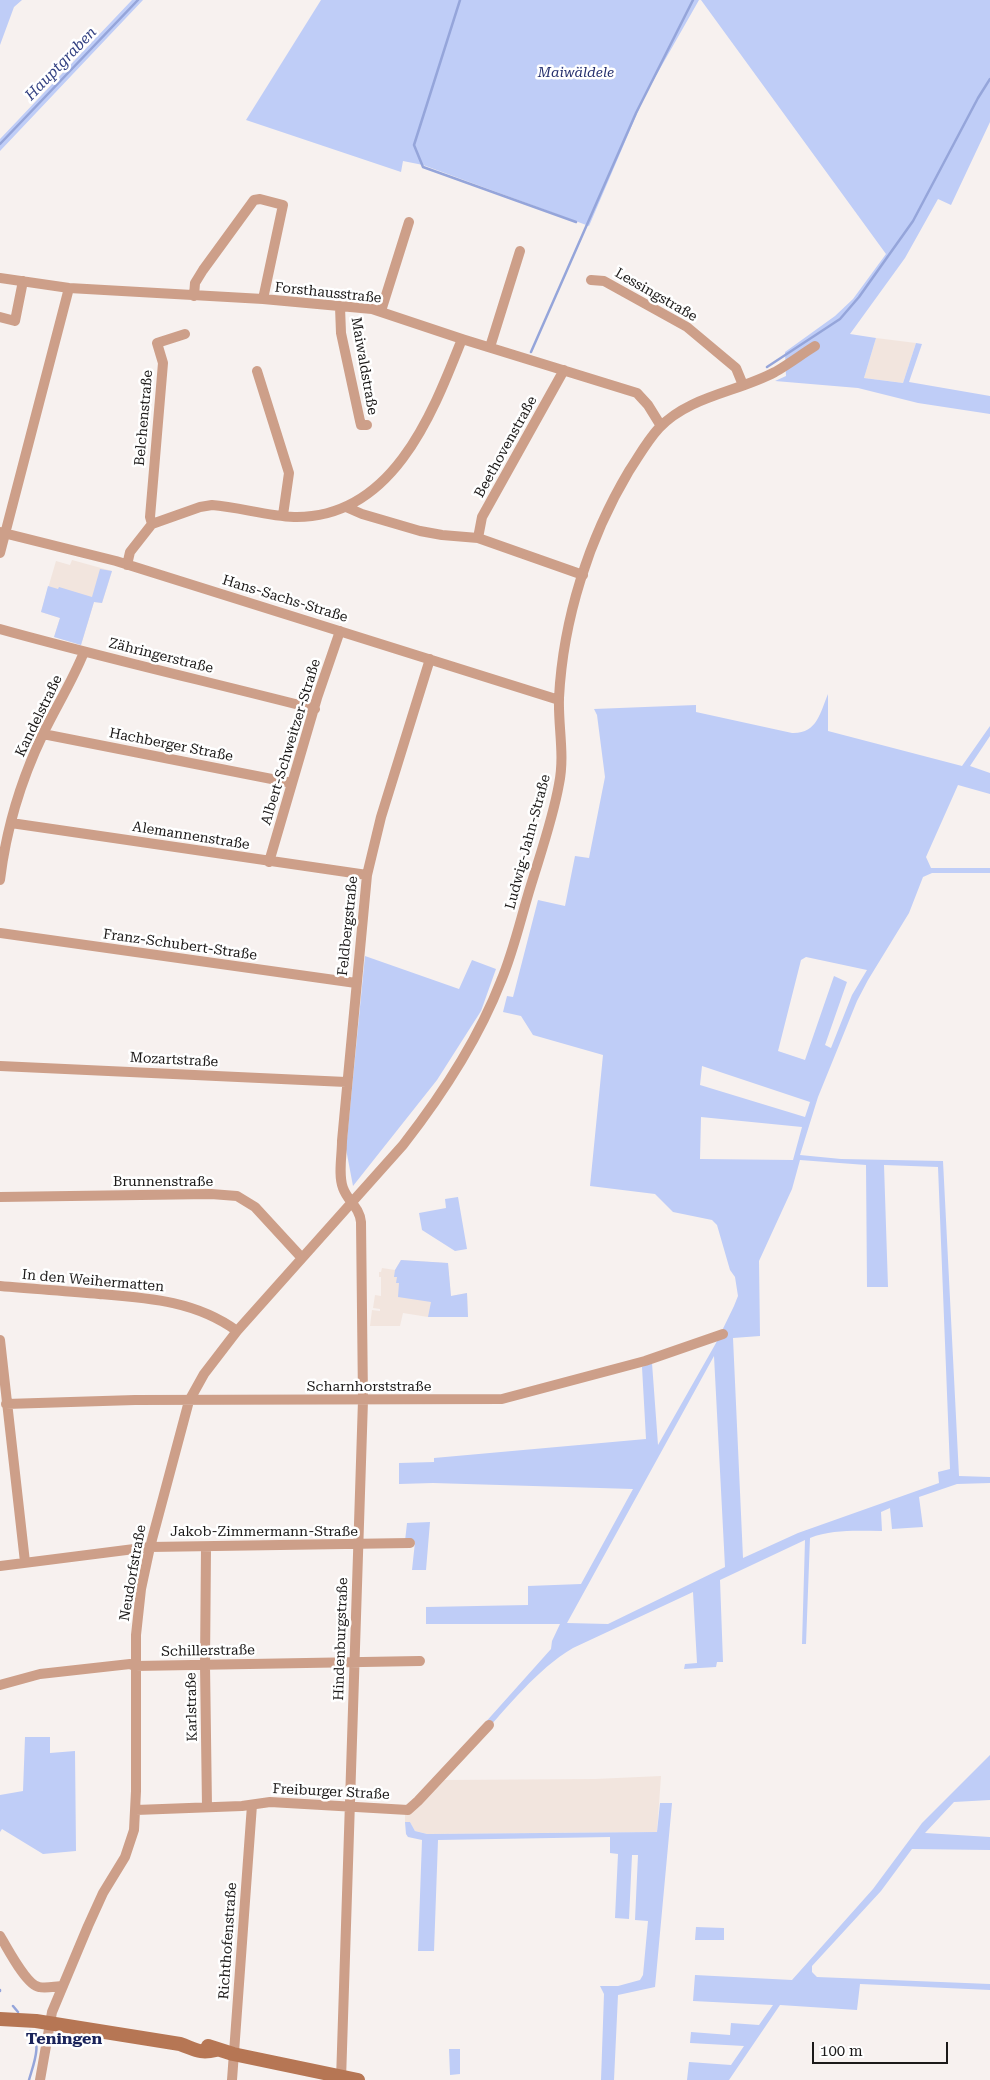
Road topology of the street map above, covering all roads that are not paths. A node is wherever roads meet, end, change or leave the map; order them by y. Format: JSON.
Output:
{"nodes":[{"id":1,"x":409,"y":222,"type":"dead end"},
{"id":2,"x":520,"y":251,"type":"dead end"},
{"id":3,"x":0,"y":278,"type":"edge"},
{"id":4,"x":591,"y":280,"type":"dead end"},
{"id":5,"x":23,"y":281,"type":"junction"},
{"id":6,"x":68,"y":288,"type":"junction"},
{"id":7,"x":194,"y":296,"type":"junction"},
{"id":8,"x":264,"y":299,"type":"junction"},
{"id":9,"x":340,"y":307,"type":"junction"},
{"id":10,"x":381,"y":311,"type":"junction"},
{"id":11,"x":0,"y":317,"type":"edge"},
{"id":12,"x":185,"y":334,"type":"dead end"},
{"id":13,"x":462,"y":339,"type":"junction"},
{"id":14,"x":815,"y":346,"type":"dead end"},
{"id":15,"x":490,"y":347,"type":"junction"},
{"id":16,"x":564,"y":370,"type":"junction"},
{"id":17,"x":257,"y":371,"type":"dead end"},
{"id":18,"x":743,"y":385,"type":"junction"},
{"id":19,"x":367,"y":425,"type":"dead end"},
{"id":20,"x":661,"y":426,"type":"junction"},
{"id":21,"x":346,"y":507,"type":"junction"},
{"id":22,"x":283,"y":515,"type":"junction"},
{"id":23,"x":152,"y":524,"type":"junction"},
{"id":24,"x":3,"y":532,"type":"edge"},
{"id":25,"x":478,"y":538,"type":"junction"},
{"id":26,"x":0,"y":553,"type":"edge"},
{"id":27,"x":127,"y":565,"type":"junction"},
{"id":28,"x":583,"y":575,"type":"junction"},
{"id":29,"x":0,"y":629,"type":"edge"},
{"id":30,"x":340,"y":631,"type":"junction"},
{"id":31,"x":84,"y":652,"type":"junction"},
{"id":32,"x":430,"y":659,"type":"junction"},
{"id":33,"x":559,"y":700,"type":"junction"},
{"id":34,"x":315,"y":709,"type":"junction"},
{"id":35,"x":43,"y":734,"type":"junction"},
{"id":36,"x":292,"y":783,"type":"junction"},
{"id":37,"x":11,"y":823,"type":"junction"},
{"id":38,"x":269,"y":862,"type":"junction"},
{"id":39,"x":367,"y":875,"type":"junction"},
{"id":40,"x":0,"y":880,"type":"edge"},
{"id":41,"x":0,"y":933,"type":"edge"},
{"id":42,"x":356,"y":983,"type":"junction"},
{"id":43,"x":0,"y":1066,"type":"edge"},
{"id":44,"x":346,"y":1082,"type":"junction"},
{"id":45,"x":0,"y":1197,"type":"edge"},
{"id":46,"x":352,"y":1201,"type":"junction"},
{"id":47,"x":301,"y":1258,"type":"junction"},
{"id":48,"x":0,"y":1286,"type":"edge"},
{"id":49,"x":237,"y":1331,"type":"junction"},
{"id":50,"x":723,"y":1334,"type":"dead end"},
{"id":51,"x":0,"y":1340,"type":"edge"},
{"id":52,"x":363,"y":1400,"type":"junction"},
{"id":53,"x":188,"y":1401,"type":"junction"},
{"id":54,"x":6,"y":1404,"type":"junction"},
{"id":55,"x":410,"y":1543,"type":"dead end"},
{"id":56,"x":357,"y":1545,"type":"junction"},
{"id":57,"x":150,"y":1547,"type":"junction"},
{"id":58,"x":206,"y":1547,"type":"junction"},
{"id":59,"x":25,"y":1562,"type":"junction"},
{"id":60,"x":0,"y":1566,"type":"edge"},
{"id":61,"x":420,"y":1661,"type":"dead end"},
{"id":62,"x":354,"y":1663,"type":"junction"},
{"id":63,"x":205,"y":1665,"type":"junction"},
{"id":64,"x":136,"y":1666,"type":"junction"},
{"id":65,"x":0,"y":1685,"type":"edge"},
{"id":66,"x":489,"y":1725,"type":"dead end"},
{"id":67,"x":252,"y":1804,"type":"junction"},
{"id":68,"x":350,"y":1806,"type":"junction"},
{"id":69,"x":207,"y":1807,"type":"junction"},
{"id":70,"x":136,"y":1810,"type":"junction"},
{"id":71,"x":0,"y":1936,"type":"edge"},
{"id":72,"x":63,"y":1986,"type":"junction"},
{"id":73,"x":0,"y":2019,"type":"edge"},
{"id":74,"x":50,"y":2023,"type":"junction"},
{"id":75,"x":233,"y":2054,"type":"junction"},
{"id":76,"x":341,"y":2078,"type":"edge"},
{"id":77,"x":40,"y":2080,"type":"edge"},
{"id":78,"x":232,"y":2080,"type":"edge"},
{"id":79,"x":358,"y":2080,"type":"edge"}],
"edges":[{"from":1,"to":10,"type":"street"},
{"from":2,"to":15,"type":"street"},
{"from":3,"to":5,"type":"street","name":"Forsthausstraße"},
{"from":4,"to":18,"type":"street","name":"Lessingstraße"},
{"from":5,"to":6,"type":"street","name":"Forsthausstraße"},
{"from":5,"to":11,"type":"street"},
{"from":6,"to":7,"type":"street","name":"Forsthausstraße"},
{"from":6,"to":24,"type":"street"},
{"from":7,"to":8,"type":"street","name":"Forsthausstraße"},
{"from":7,"to":8,"type":"street"},
{"from":8,"to":9,"type":"street","name":"Forsthausstraße"},
{"from":9,"to":10,"type":"street","name":"Forsthausstraße"},
{"from":9,"to":19,"type":"street","name":"Maiwaldstraße"},
{"from":10,"to":13,"type":"street","name":"Forsthausstraße"},
{"from":12,"to":23,"type":"street","name":"Belchenstraße"},
{"from":13,"to":15,"type":"street","name":"Forsthausstraße"},
{"from":13,"to":21,"type":"street"},
{"from":14,"to":18,"type":"street","name":"Ludwig-Jahn-Straße"},
{"from":15,"to":16,"type":"street","name":"Forsthausstraße"},
{"from":16,"to":20,"type":"street","name":"Forsthausstraße"},
{"from":16,"to":25,"type":"street","name":"Beethovenstraße"},
{"from":17,"to":22,"type":"street"},
{"from":18,"to":20,"type":"street","name":"Ludwig-Jahn-Straße"},
{"from":20,"to":28,"type":"street","name":"Ludwig-Jahn-Straße"},
{"from":21,"to":22,"type":"street"},
{"from":21,"to":25,"type":"street"},
{"from":22,"to":23,"type":"street"},
{"from":23,"to":27,"type":"street"},
{"from":24,"to":26,"type":"street"},
{"from":24,"to":27,"type":"street","name":"Hans-Sachs-Straße"},
{"from":25,"to":28,"type":"street"},
{"from":27,"to":30,"type":"street","name":"Hans-Sachs-Straße"},
{"from":28,"to":33,"type":"street","name":"Ludwig-Jahn-Straße"},
{"from":29,"to":31,"type":"street","name":"Zähringerstraße"},
{"from":30,"to":32,"type":"street","name":"Hans-Sachs-Straße"},
{"from":30,"to":34,"type":"street","name":"Albert-Schweitzer-Straße"},
{"from":31,"to":34,"type":"street","name":"Zähringerstraße"},
{"from":31,"to":35,"type":"street","name":"Kandelstraße"},
{"from":32,"to":33,"type":"street","name":"Hans-Sachs-Straße"},
{"from":32,"to":39,"type":"street","name":"Feldbergstraße"},
{"from":33,"to":46,"type":"street","name":"Ludwig-Jahn-Straße"},
{"from":34,"to":36,"type":"street","name":"Albert-Schweitzer-Straße"},
{"from":35,"to":36,"type":"street","name":"Hachberger Straße"},
{"from":35,"to":37,"type":"street","name":"Kandelstraße"},
{"from":36,"to":38,"type":"street","name":"Albert-Schweitzer-Straße"},
{"from":37,"to":38,"type":"street","name":"Alemannenstraße"},
{"from":37,"to":40,"type":"street","name":"Kandelstraße"},
{"from":38,"to":39,"type":"street","name":"Alemannenstraße"},
{"from":39,"to":42,"type":"street","name":"Feldbergstraße"},
{"from":41,"to":42,"type":"street","name":"Franz-Schubert-Straße"},
{"from":42,"to":44,"type":"street","name":"Feldbergstraße"},
{"from":43,"to":44,"type":"street","name":"Mozartstraße"},
{"from":44,"to":46,"type":"street","name":"Feldbergstraße"},
{"from":45,"to":47,"type":"street","name":"Brunnenstraße"},
{"from":46,"to":47,"type":"street","name":"Neudorfstraße"},
{"from":46,"to":52,"type":"street","name":"Hindenburgstraße"},
{"from":47,"to":49,"type":"street","name":"Neudorfstraße"},
{"from":48,"to":49,"type":"street","name":"In den Weihermatten"},
{"from":49,"to":53,"type":"street","name":"Neudorfstraße"},
{"from":50,"to":52,"type":"street","name":"Scharnhorststraße"},
{"from":51,"to":54,"type":"street"},
{"from":52,"to":53,"type":"street","name":"Scharnhorststraße"},
{"from":52,"to":56,"type":"street","name":"Hindenburgstraße"},
{"from":53,"to":54,"type":"street","name":"Scharnhorststraße"},
{"from":53,"to":57,"type":"street","name":"Neudorfstraße"},
{"from":54,"to":59,"type":"street"},
{"from":55,"to":56,"type":"street","name":"Jakob-Zimmermann-Straße"},
{"from":56,"to":58,"type":"street","name":"Jakob-Zimmermann-Straße"},
{"from":56,"to":62,"type":"street","name":"Hindenburgstraße"},
{"from":57,"to":58,"type":"street","name":"Jakob-Zimmermann-Straße"},
{"from":57,"to":59,"type":"street","name":"Jakob-Zimmermann-Straße"},
{"from":57,"to":64,"type":"street","name":"Neudorfstraße"},
{"from":58,"to":63,"type":"street","name":"Karlstraße"},
{"from":59,"to":60,"type":"street","name":"Jakob-Zimmermann-Straße"},
{"from":61,"to":62,"type":"street","name":"Schillerstraße"},
{"from":62,"to":63,"type":"street","name":"Schillerstraße"},
{"from":62,"to":68,"type":"street","name":"Hindenburgstraße"},
{"from":63,"to":64,"type":"street","name":"Schillerstraße"},
{"from":63,"to":69,"type":"street","name":"Karlstraße"},
{"from":64,"to":65,"type":"street","name":"Schillerstraße"},
{"from":64,"to":70,"type":"street","name":"Neudorfstraße"},
{"from":66,"to":68,"type":"street","name":"Freiburger Straße"},
{"from":67,"to":68,"type":"street","name":"Freiburger Straße"},
{"from":67,"to":69,"type":"street","name":"Freiburger Straße"},
{"from":67,"to":75,"type":"street","name":"Richthofenstraße"},
{"from":68,"to":76,"type":"street","name":"Hindenburgstraße"},
{"from":69,"to":70,"type":"street","name":"Freiburger Straße"},
{"from":70,"to":72,"type":"street","name":"Neudorfstraße"},
{"from":71,"to":72,"type":"street"},
{"from":72,"to":74,"type":"street","name":"Neudorfstraße"},
{"from":73,"to":74,"type":"main road"},
{"from":74,"to":75,"type":"main road"},
{"from":74,"to":77,"type":"street","name":"Neudorfstraße"},
{"from":75,"to":76,"type":"main road"},
{"from":75,"to":78,"type":"street","name":"Richthofenstraße"},
{"from":76,"to":79,"type":"main road"}]}
